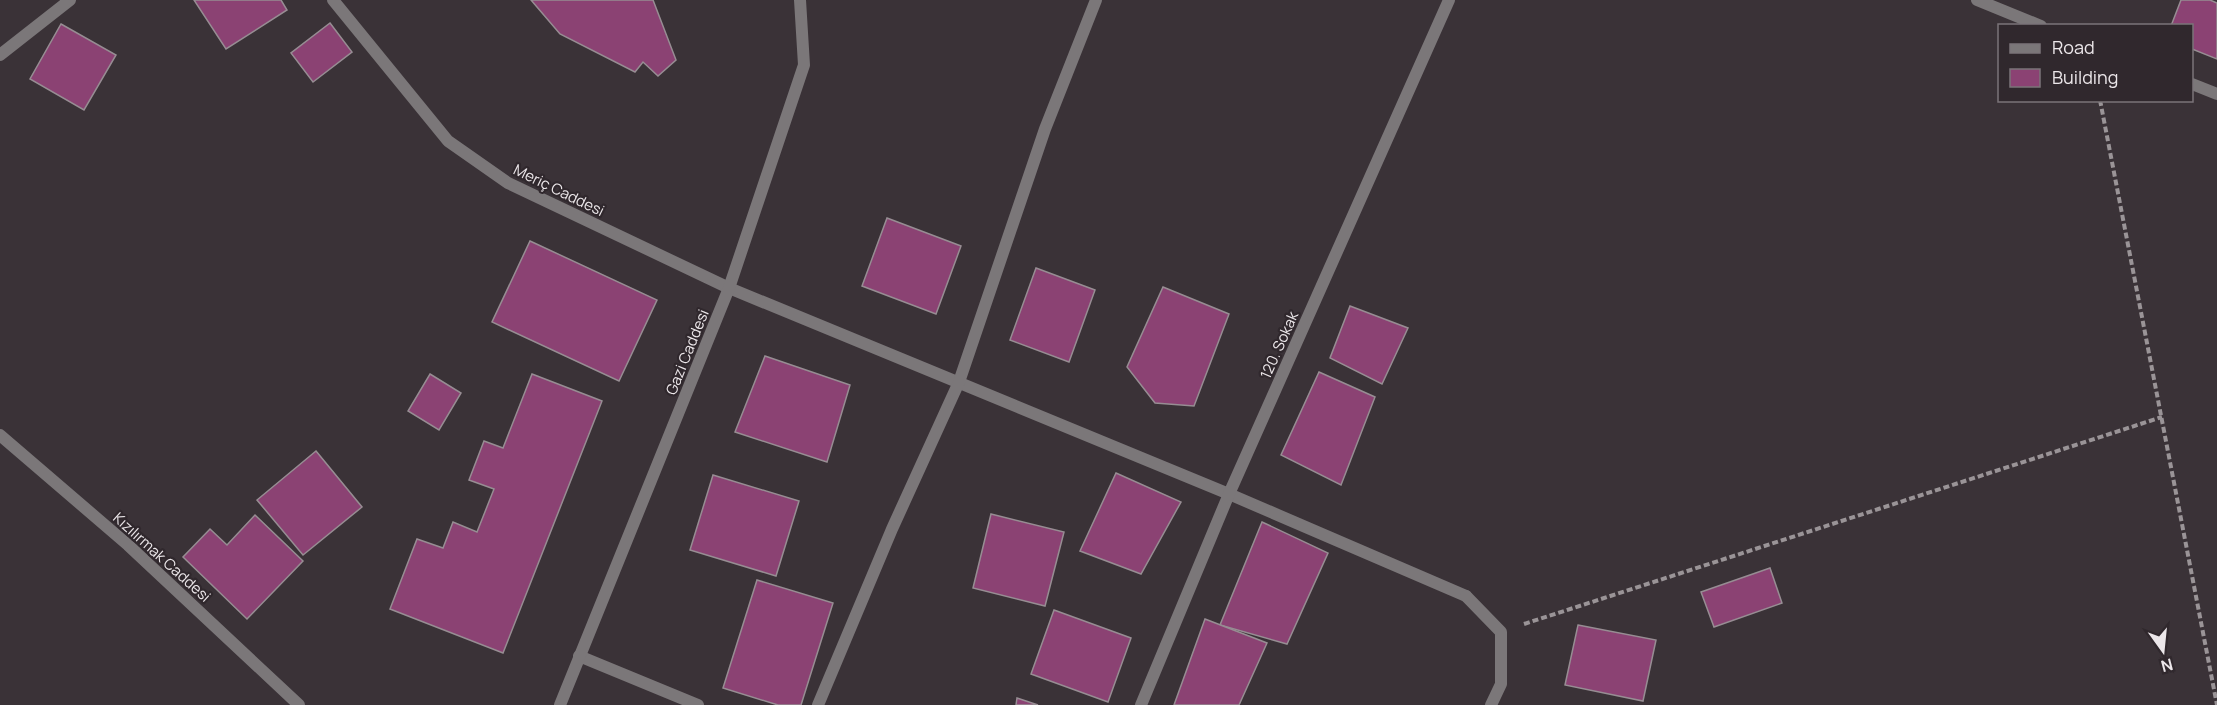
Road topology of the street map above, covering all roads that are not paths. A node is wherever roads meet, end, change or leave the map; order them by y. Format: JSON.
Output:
{"nodes":[{"id":1,"x":70,"y":0,"type":"edge"},
{"id":2,"x":333,"y":0,"type":"edge"},
{"id":3,"x":800,"y":0,"type":"edge"},
{"id":4,"x":1095,"y":0,"type":"edge"},
{"id":5,"x":1449,"y":0,"type":"edge"},
{"id":6,"x":1977,"y":0,"type":"edge"},
{"id":7,"x":2037,"y":24,"type":"edge"},
{"id":8,"x":0,"y":55,"type":"edge"},
{"id":9,"x":2193,"y":84,"type":"edge"},
{"id":10,"x":2217,"y":94,"type":"edge"},
{"id":11,"x":729,"y":288,"type":"junction"},
{"id":12,"x":959,"y":382,"type":"junction"},
{"id":13,"x":0,"y":435,"type":"edge"},
{"id":14,"x":1229,"y":494,"type":"junction"},
{"id":15,"x":579,"y":656,"type":"junction"},
{"id":16,"x":299,"y":705,"type":"edge"},
{"id":17,"x":560,"y":705,"type":"edge"},
{"id":18,"x":698,"y":705,"type":"edge"},
{"id":19,"x":818,"y":705,"type":"edge"},
{"id":20,"x":1141,"y":705,"type":"edge"},
{"id":21,"x":1491,"y":705,"type":"edge"}],
"edges":[{"from":1,"to":8,"type":"street"},
{"from":2,"to":11,"type":"street","name":"Meriç Caddesi"},
{"from":3,"to":11,"type":"street","name":"Gazi Caddesi"},
{"from":4,"to":12,"type":"street"},
{"from":5,"to":14,"type":"street","name":"120. Sokak"},
{"from":6,"to":7,"type":"street"},
{"from":9,"to":10,"type":"street"},
{"from":11,"to":12,"type":"street","name":"Meriç Caddesi"},
{"from":11,"to":15,"type":"street","name":"Gazi Caddesi"},
{"from":12,"to":14,"type":"street","name":"Meriç Caddesi"},
{"from":12,"to":19,"type":"street"},
{"from":13,"to":16,"type":"street","name":"Kızılırmak Caddesi"},
{"from":14,"to":20,"type":"street","name":"120. Sokak"},
{"from":14,"to":21,"type":"street","name":"Meriç Caddesi"},
{"from":15,"to":17,"type":"street","name":"Gazi Caddesi"},
{"from":15,"to":18,"type":"street"}]}
